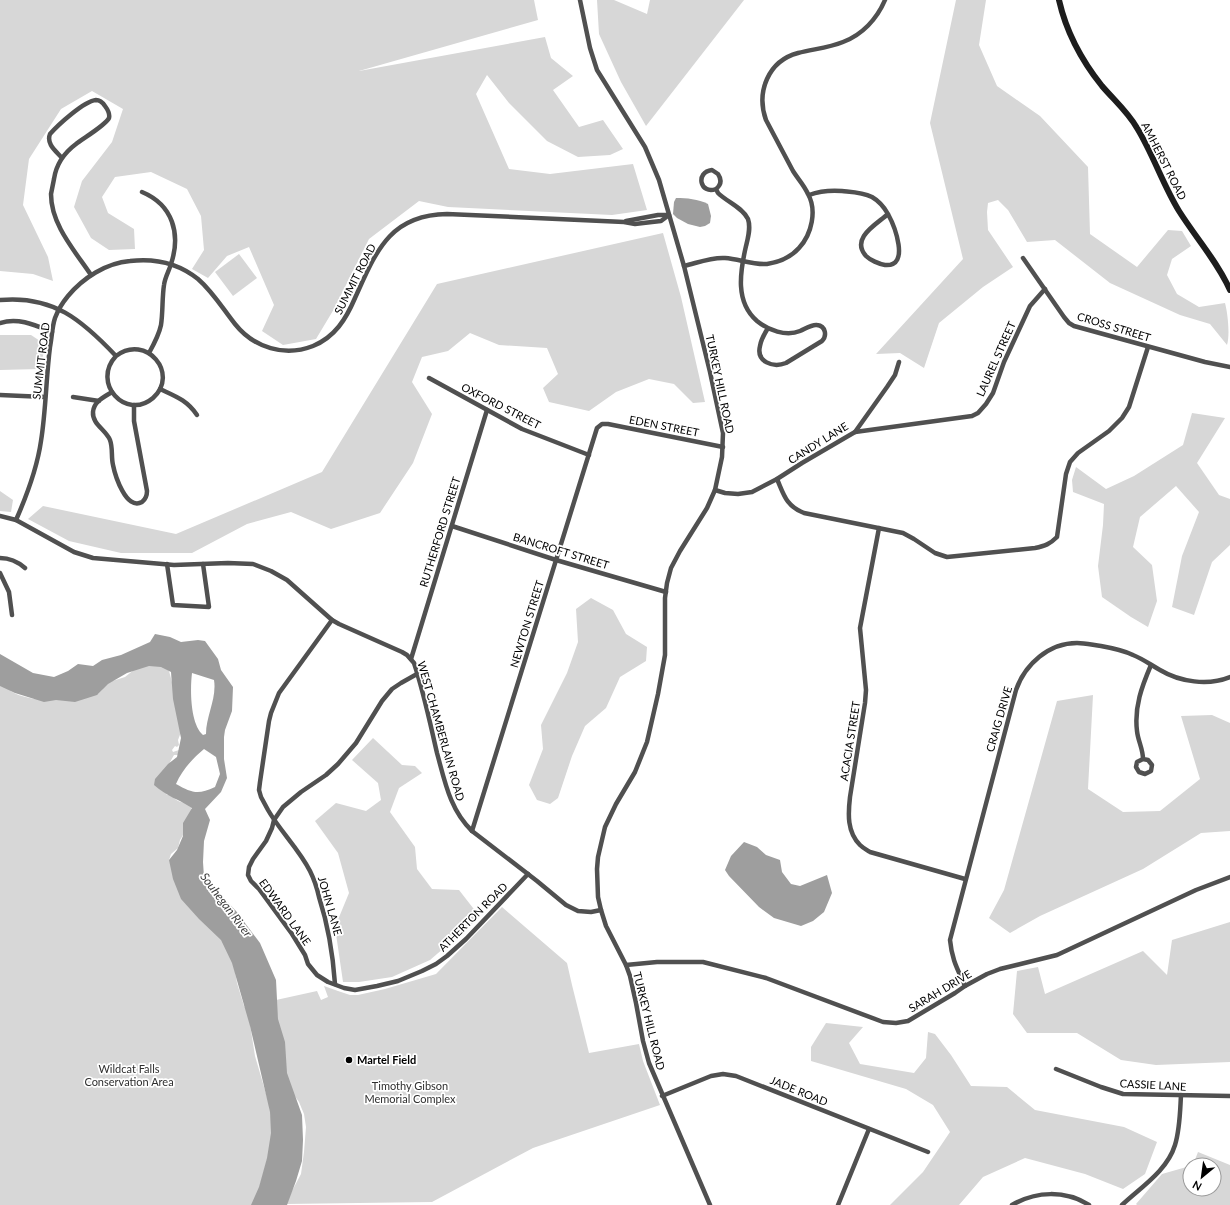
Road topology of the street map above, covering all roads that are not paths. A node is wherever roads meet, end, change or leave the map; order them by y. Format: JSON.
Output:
{"nodes":[{"id":1,"x":580,"y":0,"type":"edge"},
{"id":2,"x":885,"y":0,"type":"edge"},
{"id":3,"x":1059,"y":0,"type":"edge"},
{"id":4,"x":62,"y":158,"type":"junction"},
{"id":5,"x":716,"y":189,"type":"junction"},
{"id":6,"x":142,"y":192,"type":"dead end"},
{"id":7,"x":809,"y":195,"type":"junction"},
{"id":8,"x":888,"y":214,"type":"junction"},
{"id":9,"x":669,"y":215,"type":"junction"},
{"id":10,"x":1023,"y":258,"type":"dead end"},
{"id":11,"x":743,"y":261,"type":"junction"},
{"id":12,"x":171,"y":264,"type":"junction"},
{"id":13,"x":684,"y":266,"type":"junction"},
{"id":14,"x":91,"y":275,"type":"junction"},
{"id":15,"x":1045,"y":289,"type":"junction"},
{"id":16,"x":1230,"y":290,"type":"edge"},
{"id":17,"x":0,"y":300,"type":"edge"},
{"id":18,"x":59,"y":309,"type":"junction"},
{"id":19,"x":0,"y":323,"type":"edge"},
{"id":20,"x":768,"y":328,"type":"junction"},
{"id":21,"x":52,"y":332,"type":"junction"},
{"id":22,"x":1148,"y":347,"type":"junction"},
{"id":23,"x":149,"y":353,"type":"junction"},
{"id":24,"x":116,"y":356,"type":"junction"},
{"id":25,"x":899,"y":362,"type":"dead end"},
{"id":26,"x":1230,"y":367,"type":"edge"},
{"id":27,"x":430,"y":378,"type":"dead end"},
{"id":28,"x":160,"y":389,"type":"junction"},
{"id":29,"x":112,"y":392,"type":"junction"},
{"id":30,"x":0,"y":395,"type":"edge"},
{"id":31,"x":46,"y":397,"type":"junction"},
{"id":32,"x":73,"y":397,"type":"dead end"},
{"id":33,"x":99,"y":401,"type":"junction"},
{"id":34,"x":134,"y":405,"type":"junction"},
{"id":35,"x":487,"y":410,"type":"junction"},
{"id":36,"x":196,"y":415,"type":"dead end"},
{"id":37,"x":602,"y":424,"type":"joint"},
{"id":38,"x":856,"y":432,"type":"junction"},
{"id":39,"x":723,"y":447,"type":"junction"},
{"id":40,"x":589,"y":455,"type":"junction"},
{"id":41,"x":777,"y":479,"type":"junction"},
{"id":42,"x":715,"y":490,"type":"junction"},
{"id":43,"x":0,"y":516,"type":"edge"},
{"id":44,"x":16,"y":520,"type":"junction"},
{"id":45,"x":452,"y":526,"type":"junction"},
{"id":46,"x":879,"y":528,"type":"junction"},
{"id":47,"x":0,"y":558,"type":"edge"},
{"id":48,"x":556,"y":560,"type":"junction"},
{"id":49,"x":167,"y":564,"type":"junction"},
{"id":50,"x":202,"y":564,"type":"junction"},
{"id":51,"x":25,"y":568,"type":"dead end"},
{"id":52,"x":0,"y":573,"type":"edge"},
{"id":53,"x":666,"y":592,"type":"junction"},
{"id":54,"x":12,"y":614,"type":"dead end"},
{"id":55,"x":332,"y":620,"type":"junction"},
{"id":56,"x":411,"y":659,"type":"junction"},
{"id":57,"x":1151,"y":665,"type":"junction"},
{"id":58,"x":417,"y":674,"type":"junction"},
{"id":59,"x":1230,"y":676,"type":"edge"},
{"id":60,"x":1143,"y":759,"type":"dead end"},
{"id":61,"x":274,"y":820,"type":"junction"},
{"id":62,"x":472,"y":831,"type":"junction"},
{"id":63,"x":528,"y":874,"type":"junction"},
{"id":64,"x":1230,"y":877,"type":"edge"},
{"id":65,"x":965,"y":878,"type":"junction"},
{"id":66,"x":601,"y":910,"type":"junction"},
{"id":67,"x":626,"y":965,"type":"junction"},
{"id":68,"x":335,"y":984,"type":"junction"},
{"id":69,"x":965,"y":986,"type":"junction"},
{"id":70,"x":1056,"y":1069,"type":"dead end"},
{"id":71,"x":1181,"y":1095,"type":"junction"},
{"id":72,"x":662,"y":1096,"type":"junction"},
{"id":73,"x":1230,"y":1096,"type":"edge"},
{"id":74,"x":869,"y":1129,"type":"junction"},
{"id":75,"x":928,"y":1152,"type":"dead end"},
{"id":76,"x":710,"y":1205,"type":"edge"},
{"id":77,"x":838,"y":1205,"type":"edge"},
{"id":78,"x":1012,"y":1205,"type":"edge"},
{"id":79,"x":1088,"y":1205,"type":"edge"},
{"id":80,"x":1122,"y":1205,"type":"edge"}],
"edges":[{"from":1,"to":9,"type":"street","name":"TURKEY HILL ROAD"},
{"from":2,"to":7,"type":"street"},
{"from":3,"to":16,"type":"street","name":"AMHERST ROAD"},
{"from":4,"to":4,"type":"street"},
{"from":4,"to":14,"type":"street"},
{"from":5,"to":5,"type":"street"},
{"from":5,"to":11,"type":"street"},
{"from":6,"to":12,"type":"street"},
{"from":7,"to":8,"type":"street"},
{"from":7,"to":11,"type":"street"},
{"from":8,"to":8,"type":"street"},
{"from":9,"to":12,"type":"street","name":"SUMMIT ROAD"},
{"from":9,"to":13,"type":"street","name":"TURKEY HILL ROAD"},
{"from":10,"to":15,"type":"street","name":"CROSS STREET"},
{"from":11,"to":13,"type":"street"},
{"from":11,"to":20,"type":"street"},
{"from":12,"to":14,"type":"street","name":"SUMMIT ROAD"},
{"from":12,"to":23,"type":"street"},
{"from":13,"to":39,"type":"street","name":"TURKEY HILL ROAD"},
{"from":14,"to":18,"type":"street","name":"SUMMIT ROAD"},
{"from":15,"to":22,"type":"street","name":"CROSS STREET"},
{"from":15,"to":38,"type":"street","name":"LAUREL STREET"},
{"from":17,"to":18,"type":"street"},
{"from":18,"to":21,"type":"street","name":"SUMMIT ROAD"},
{"from":18,"to":24,"type":"street"},
{"from":19,"to":21,"type":"street"},
{"from":20,"to":20,"type":"street"},
{"from":21,"to":31,"type":"street","name":"SUMMIT ROAD"},
{"from":22,"to":26,"type":"street","name":"CROSS STREET"},
{"from":22,"to":46,"type":"street"},
{"from":23,"to":24,"type":"street"},
{"from":23,"to":28,"type":"street"},
{"from":24,"to":29,"type":"street"},
{"from":25,"to":38,"type":"street","name":"CANDY LANE"},
{"from":27,"to":35,"type":"street","name":"OXFORD STREET"},
{"from":28,"to":34,"type":"street"},
{"from":28,"to":36,"type":"street"},
{"from":29,"to":33,"type":"street"},
{"from":29,"to":34,"type":"street"},
{"from":30,"to":31,"type":"street"},
{"from":31,"to":44,"type":"street","name":"SUMMIT ROAD"},
{"from":32,"to":33,"type":"street"},
{"from":33,"to":34,"type":"street"},
{"from":35,"to":40,"type":"street","name":"OXFORD STREET"},
{"from":35,"to":45,"type":"street","name":"RUTHERFORD STREET"},
{"from":37,"to":39,"type":"street","name":"EDEN STREET"},
{"from":37,"to":40,"type":"street","name":"NEWTON STREET"},
{"from":38,"to":41,"type":"street","name":"CANDY LANE"},
{"from":39,"to":42,"type":"street","name":"TURKEY HILL ROAD"},
{"from":40,"to":48,"type":"street","name":"NEWTON STREET"},
{"from":41,"to":42,"type":"street","name":"CANDY LANE"},
{"from":41,"to":46,"type":"street"},
{"from":42,"to":53,"type":"street","name":"TURKEY HILL ROAD"},
{"from":43,"to":44,"type":"street","name":"WEST CHAMBERLAIN ROAD"},
{"from":44,"to":49,"type":"street","name":"WEST CHAMBERLAIN ROAD"},
{"from":45,"to":48,"type":"street","name":"BANCROFT STREET"},
{"from":45,"to":56,"type":"street","name":"RUTHERFORD STREET"},
{"from":46,"to":65,"type":"street","name":"ACACIA STREET"},
{"from":47,"to":51,"type":"street"},
{"from":48,"to":53,"type":"street","name":"BANCROFT STREET"},
{"from":48,"to":62,"type":"street","name":"NEWTON STREET"},
{"from":49,"to":50,"type":"street","name":"WEST CHAMBERLAIN ROAD"},
{"from":49,"to":50,"type":"street"},
{"from":50,"to":55,"type":"street","name":"WEST CHAMBERLAIN ROAD"},
{"from":52,"to":54,"type":"street"},
{"from":53,"to":66,"type":"street","name":"TURKEY HILL ROAD"},
{"from":55,"to":56,"type":"street","name":"WEST CHAMBERLAIN ROAD"},
{"from":55,"to":61,"type":"street","name":"JOHN LANE"},
{"from":56,"to":58,"type":"street","name":"WEST CHAMBERLAIN ROAD"},
{"from":57,"to":59,"type":"street","name":"CRAIG DRIVE"},
{"from":57,"to":60,"type":"street"},
{"from":57,"to":65,"type":"street","name":"CRAIG DRIVE"},
{"from":58,"to":61,"type":"street"},
{"from":58,"to":62,"type":"street","name":"WEST CHAMBERLAIN ROAD"},
{"from":61,"to":68,"type":"street","name":"JOHN LANE"},
{"from":61,"to":68,"type":"street","name":"EDWARD LANE"},
{"from":62,"to":63,"type":"street","name":"WEST CHAMBERLAIN ROAD"},
{"from":63,"to":66,"type":"street","name":"WEST CHAMBERLAIN ROAD"},
{"from":63,"to":68,"type":"street","name":"ATHERTON ROAD"},
{"from":64,"to":69,"type":"street","name":"SARAH DRIVE"},
{"from":65,"to":69,"type":"street","name":"CRAIG DRIVE"},
{"from":66,"to":67,"type":"street","name":"TURKEY HILL ROAD"},
{"from":67,"to":69,"type":"street","name":"SARAH DRIVE"},
{"from":67,"to":72,"type":"street","name":"TURKEY HILL ROAD"},
{"from":70,"to":71,"type":"street","name":"CASSIE LANE"},
{"from":71,"to":73,"type":"street","name":"CASSIE LANE"},
{"from":71,"to":80,"type":"street"},
{"from":72,"to":74,"type":"street","name":"JADE ROAD"},
{"from":72,"to":76,"type":"street","name":"TURKEY HILL ROAD"},
{"from":74,"to":75,"type":"street","name":"JADE ROAD"},
{"from":74,"to":77,"type":"street"},
{"from":78,"to":79,"type":"street"}]}
